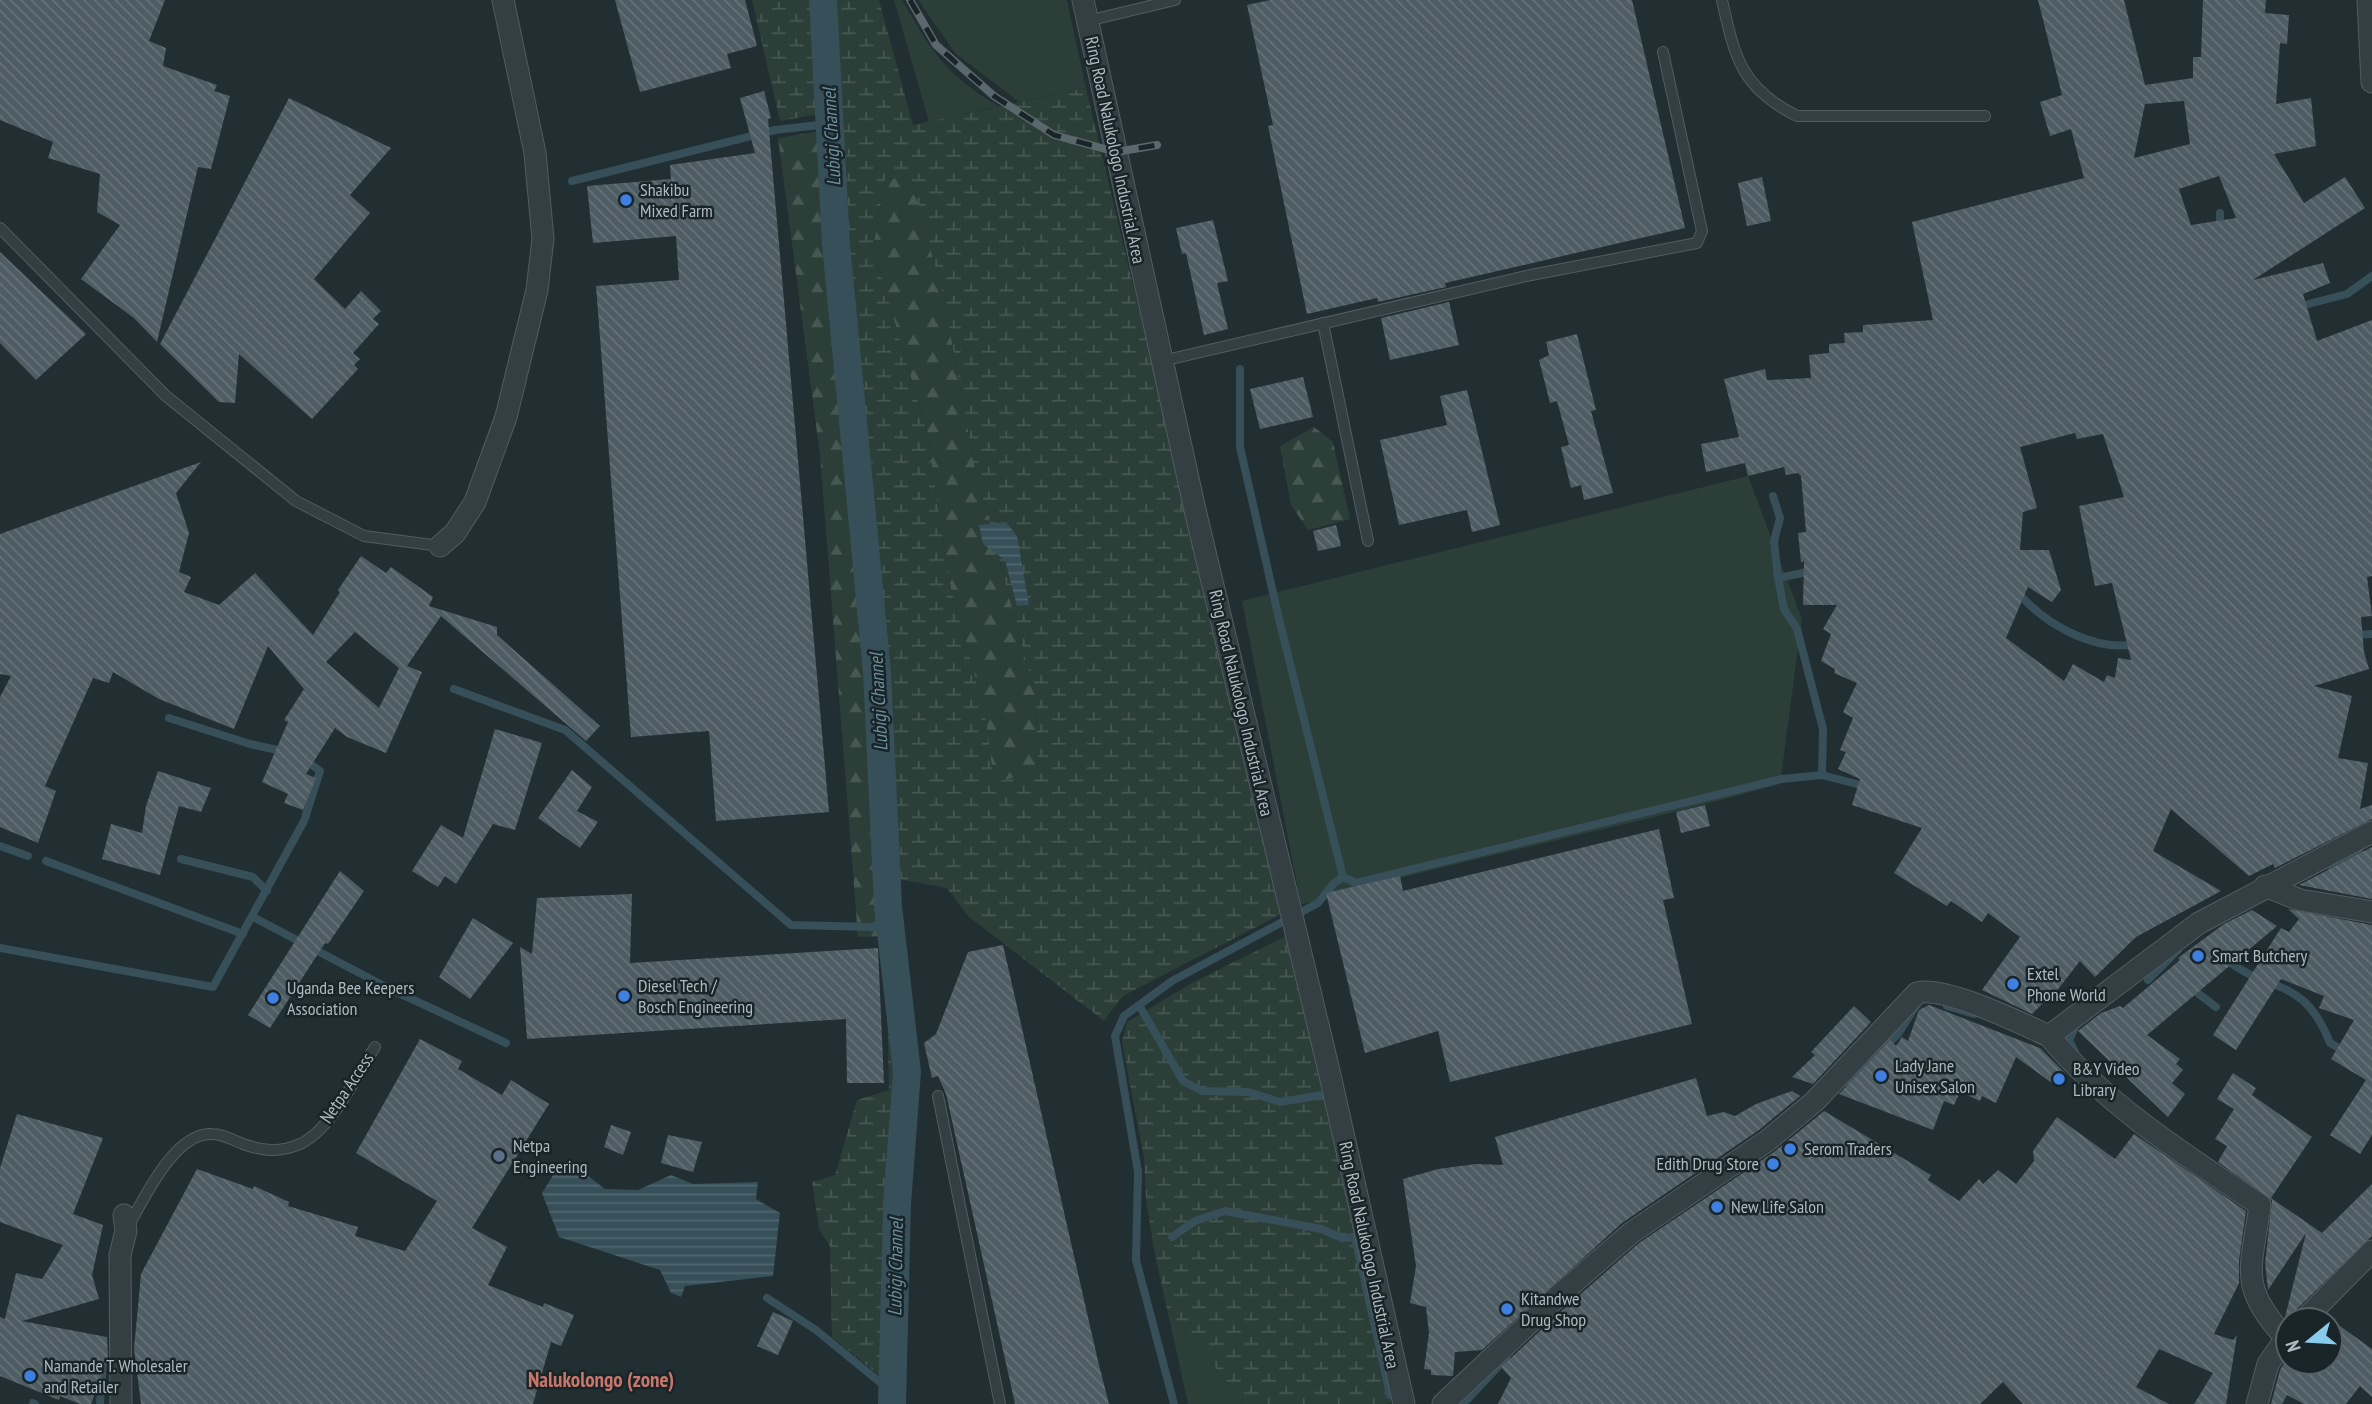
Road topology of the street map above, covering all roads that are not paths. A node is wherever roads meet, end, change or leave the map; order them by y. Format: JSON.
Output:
{"nodes":[{"id":1,"x":503,"y":0,"type":"edge"},
{"id":2,"x":1175,"y":0,"type":"edge"},
{"id":3,"x":1721,"y":0,"type":"edge"},
{"id":4,"x":2368,"y":0,"type":"edge"},
{"id":5,"x":1085,"y":10,"type":"edge"},
{"id":6,"x":1663,"y":52,"type":"dead end"},
{"id":7,"x":2372,"y":82,"type":"edge"},
{"id":8,"x":1985,"y":116,"type":"dead end"},
{"id":9,"x":0,"y":228,"type":"edge"},
{"id":10,"x":1324,"y":323,"type":"junction"},
{"id":11,"x":1162,"y":361,"type":"junction"},
{"id":12,"x":1368,"y":541,"type":"dead end"},
{"id":13,"x":440,"y":546,"type":"joint"},
{"id":14,"x":2372,"y":832,"type":"edge"},
{"id":15,"x":2265,"y":886,"type":"junction"},
{"id":16,"x":2372,"y":912,"type":"edge"},
{"id":17,"x":2049,"y":1036,"type":"junction"},
{"id":18,"x":375,"y":1047,"type":"dead end"},
{"id":19,"x":938,"y":1096,"type":"dead end"},
{"id":20,"x":125,"y":1223,"type":"joint"},
{"id":21,"x":2372,"y":1251,"type":"edge"},
{"id":22,"x":2318,"y":1306,"type":"edge"},
{"id":23,"x":2274,"y":1323,"type":"edge"},
{"id":24,"x":2274,"y":1355,"type":"edge"},
{"id":25,"x":121,"y":1404,"type":"edge"},
{"id":26,"x":1000,"y":1404,"type":"edge"},
{"id":27,"x":1404,"y":1404,"type":"edge"},
{"id":28,"x":1443,"y":1404,"type":"edge"},
{"id":29,"x":2257,"y":1404,"type":"edge"}],
"edges":[{"from":1,"to":13,"type":"street"},
{"from":2,"to":5,"type":"lane"},
{"from":3,"to":8,"type":"lane"},
{"from":4,"to":7,"type":"street"},
{"from":5,"to":11,"type":"street","name":"Ring Road Nalukologo Industrial Area"},
{"from":6,"to":10,"type":"lane"},
{"from":9,"to":13,"type":"lane"},
{"from":10,"to":11,"type":"lane"},
{"from":10,"to":12,"type":"lane"},
{"from":11,"to":27,"type":"street","name":"Ring Road Nalukologo Industrial Area"},
{"from":14,"to":15,"type":"street"},
{"from":15,"to":16,"type":"street"},
{"from":15,"to":17,"type":"street"},
{"from":17,"to":23,"type":"street"},
{"from":17,"to":28,"type":"street"},
{"from":18,"to":20,"type":"lane","name":"Netpa Access"},
{"from":19,"to":26,"type":"lane"},
{"from":20,"to":25,"type":"street","name":"Netpa Access"},
{"from":21,"to":22,"type":"street"},
{"from":24,"to":29,"type":"street"}]}
